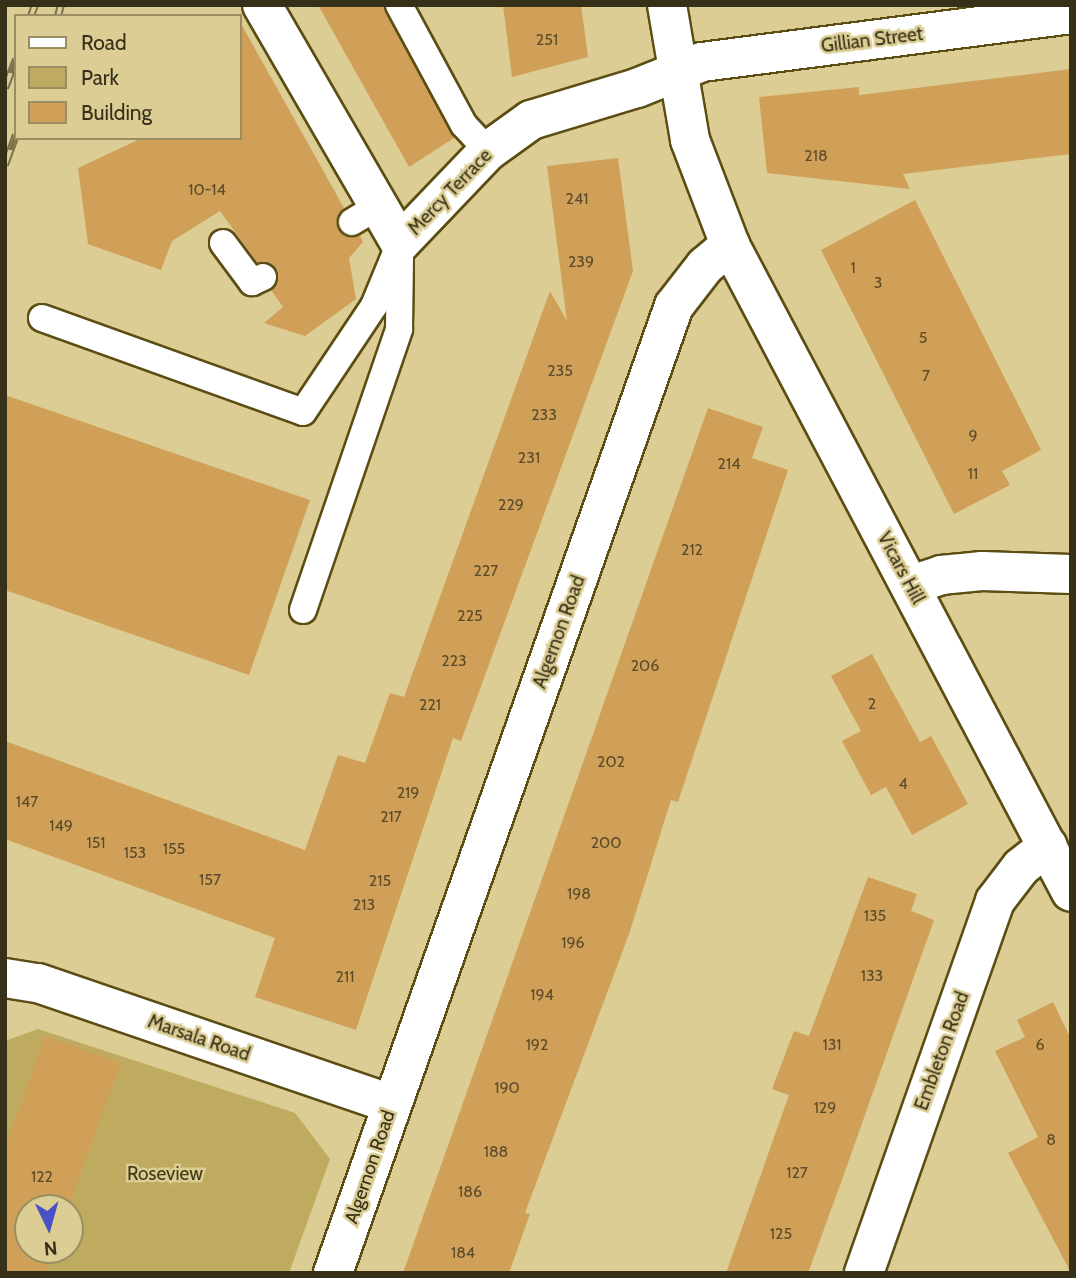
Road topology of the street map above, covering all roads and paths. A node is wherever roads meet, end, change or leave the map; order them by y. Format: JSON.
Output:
{"nodes":[{"id":1,"x":262,"y":5,"type":"edge"},
{"id":2,"x":399,"y":5,"type":"edge"},
{"id":3,"x":667,"y":5,"type":"edge"},
{"id":4,"x":1071,"y":14,"type":"edge"},
{"id":5,"x":676,"y":74,"type":"junction"},
{"id":6,"x":488,"y":151,"type":"junction"},
{"id":7,"x":223,"y":243,"type":"dead end"},
{"id":8,"x":400,"y":243,"type":"junction"},
{"id":9,"x":730,"y":246,"type":"junction"},
{"id":10,"x":263,"y":277,"type":"dead end"},
{"id":11,"x":42,"y":318,"type":"dead end"},
{"id":12,"x":1071,"y":574,"type":"edge"},
{"id":13,"x":911,"y":585,"type":"junction"},
{"id":14,"x":303,"y":610,"type":"dead end"},
{"id":15,"x":1048,"y":846,"type":"junction"},
{"id":16,"x":1071,"y":892,"type":"edge"},
{"id":17,"x":5,"y":978,"type":"edge"},
{"id":18,"x":392,"y":1104,"type":"junction"},
{"id":19,"x":333,"y":1273,"type":"edge"},
{"id":20,"x":864,"y":1273,"type":"edge"}],
"edges":[{"from":1,"to":8,"type":"street","name":"Mercy Terrace"},
{"from":2,"to":6,"type":"lane"},
{"from":3,"to":5,"type":"street"},
{"from":4,"to":5,"type":"street","name":"Gillian Street"},
{"from":5,"to":6,"type":"street","name":"Mercy Terrace"},
{"from":5,"to":9,"type":"street"},
{"from":6,"to":8,"type":"street","name":"Mercy Terrace"},
{"from":7,"to":10,"type":"lane"},
{"from":8,"to":11,"type":"lane"},
{"from":8,"to":14,"type":"lane"},
{"from":9,"to":13,"type":"street","name":"Vicars Hill"},
{"from":9,"to":18,"type":"street","name":"Algernon Road"},
{"from":12,"to":13,"type":"street"},
{"from":13,"to":15,"type":"street","name":"Vicars Hill"},
{"from":15,"to":16,"type":"street","name":"Vicars Hill"},
{"from":15,"to":20,"type":"street","name":"Embleton Road"},
{"from":17,"to":18,"type":"street","name":"Marsala Road"},
{"from":18,"to":19,"type":"street","name":"Algernon Road"}]}
